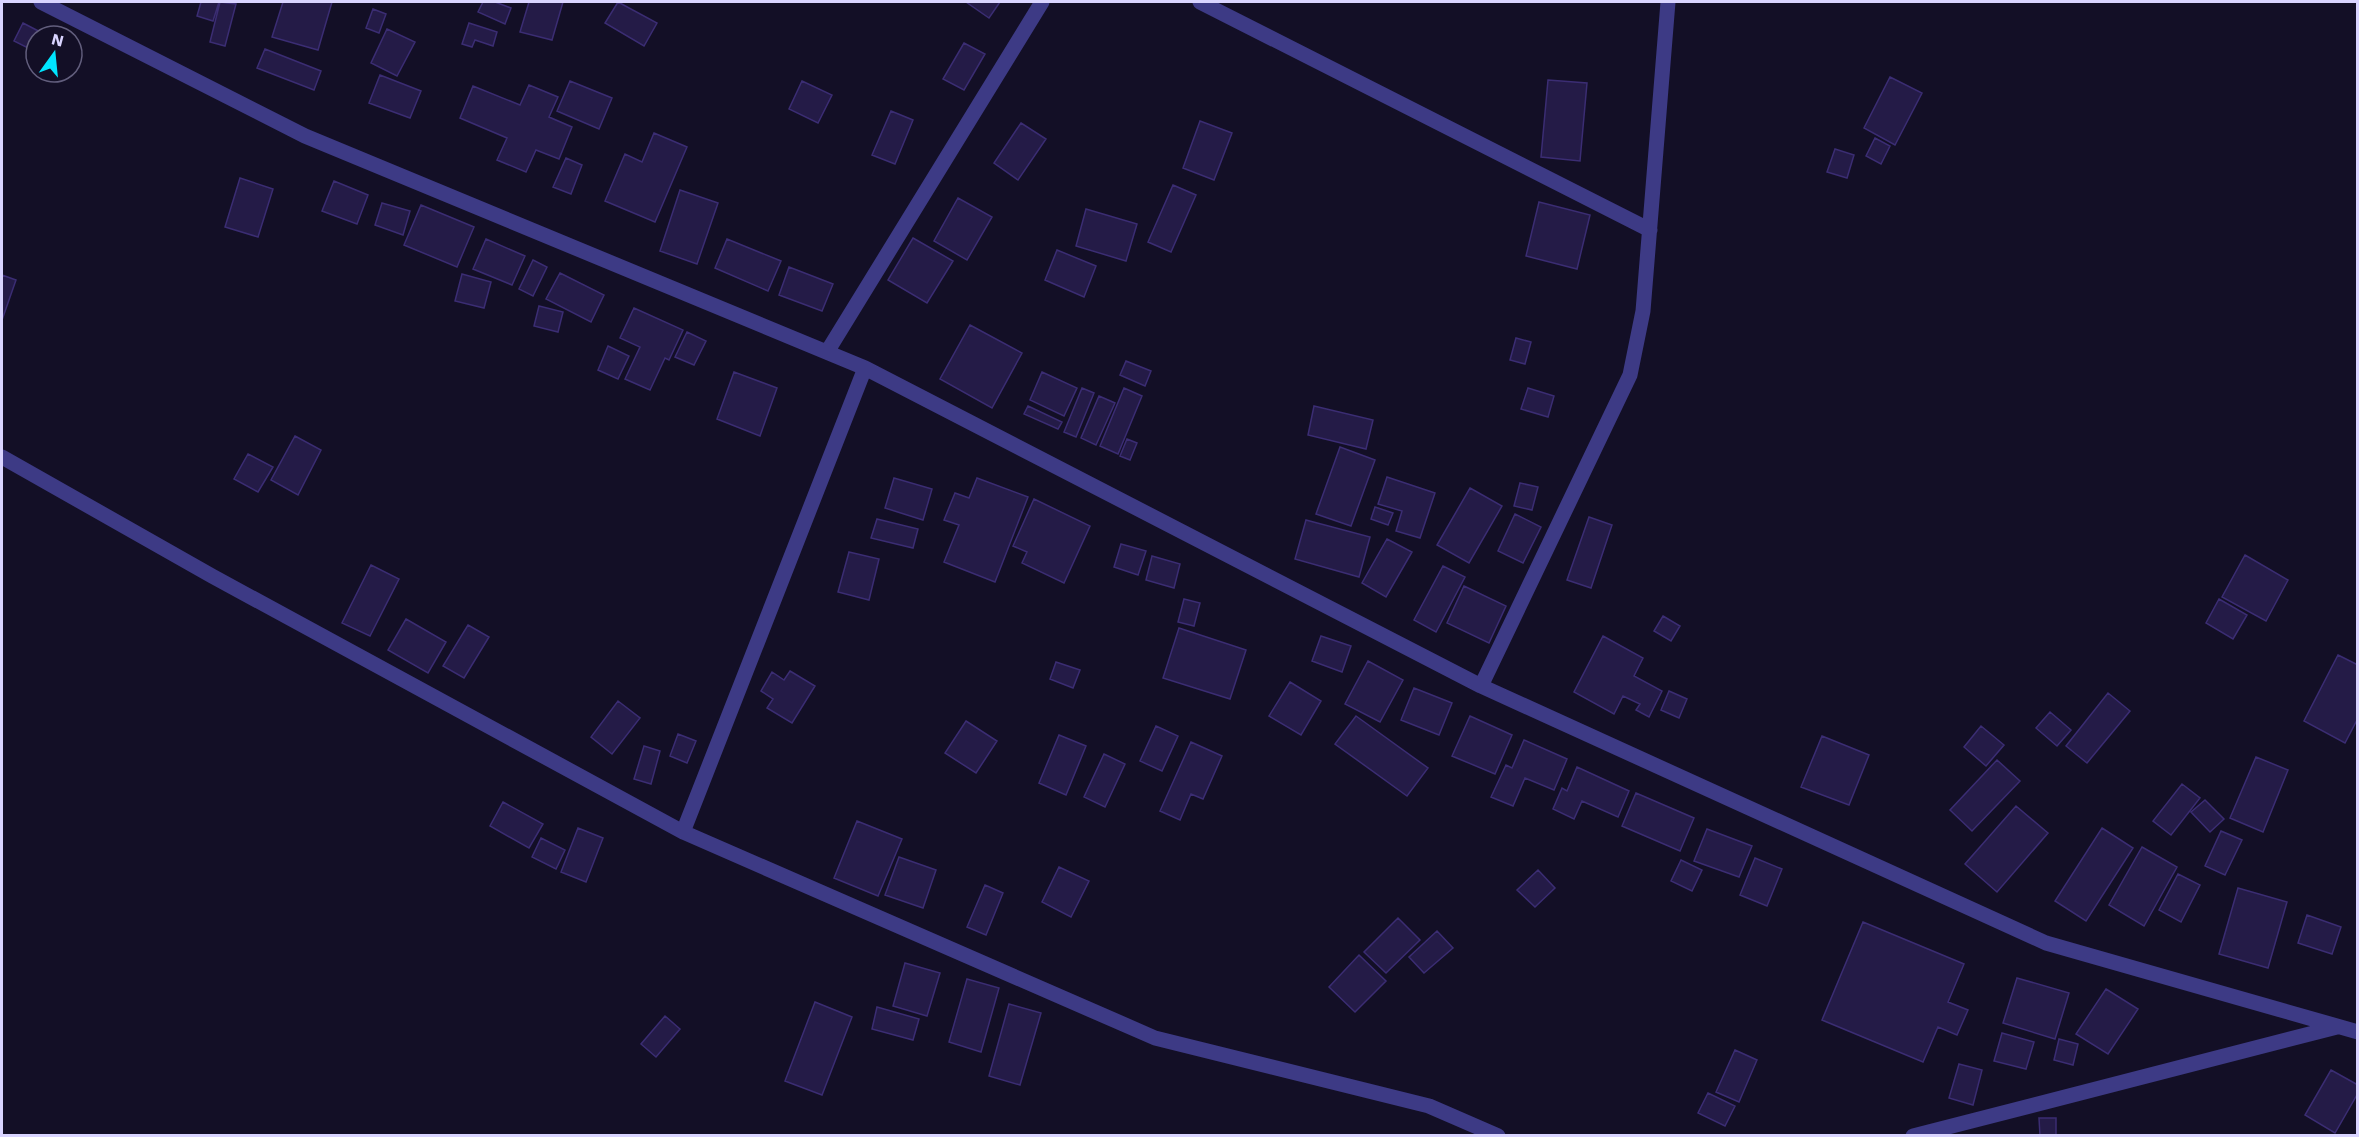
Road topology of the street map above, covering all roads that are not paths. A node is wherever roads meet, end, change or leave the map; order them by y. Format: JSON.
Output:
{"nodes":[{"id":1,"x":41,"y":2,"type":"edge"},
{"id":2,"x":1041,"y":2,"type":"edge"},
{"id":3,"x":1200,"y":2,"type":"edge"},
{"id":4,"x":1668,"y":2,"type":"edge"},
{"id":5,"x":1650,"y":230,"type":"junction"},
{"id":6,"x":826,"y":352,"type":"junction"},
{"id":7,"x":864,"y":368,"type":"junction"},
{"id":8,"x":2,"y":457,"type":"edge"},
{"id":9,"x":1481,"y":686,"type":"junction"},
{"id":10,"x":683,"y":832,"type":"junction"},
{"id":11,"x":2338,"y":1026,"type":"junction"},
{"id":12,"x":2358,"y":1032,"type":"edge"},
{"id":13,"x":1498,"y":1136,"type":"edge"},
{"id":14,"x":1913,"y":1136,"type":"edge"}],
"edges":[{"from":1,"to":6,"type":"street"},
{"from":2,"to":6,"type":"street"},
{"from":3,"to":5,"type":"street"},
{"from":4,"to":5,"type":"street"},
{"from":5,"to":9,"type":"street"},
{"from":6,"to":7,"type":"street"},
{"from":7,"to":9,"type":"street"},
{"from":7,"to":10,"type":"street"},
{"from":8,"to":10,"type":"street"},
{"from":9,"to":11,"type":"street"},
{"from":10,"to":13,"type":"street"},
{"from":11,"to":12,"type":"street"},
{"from":11,"to":14,"type":"street"}]}
